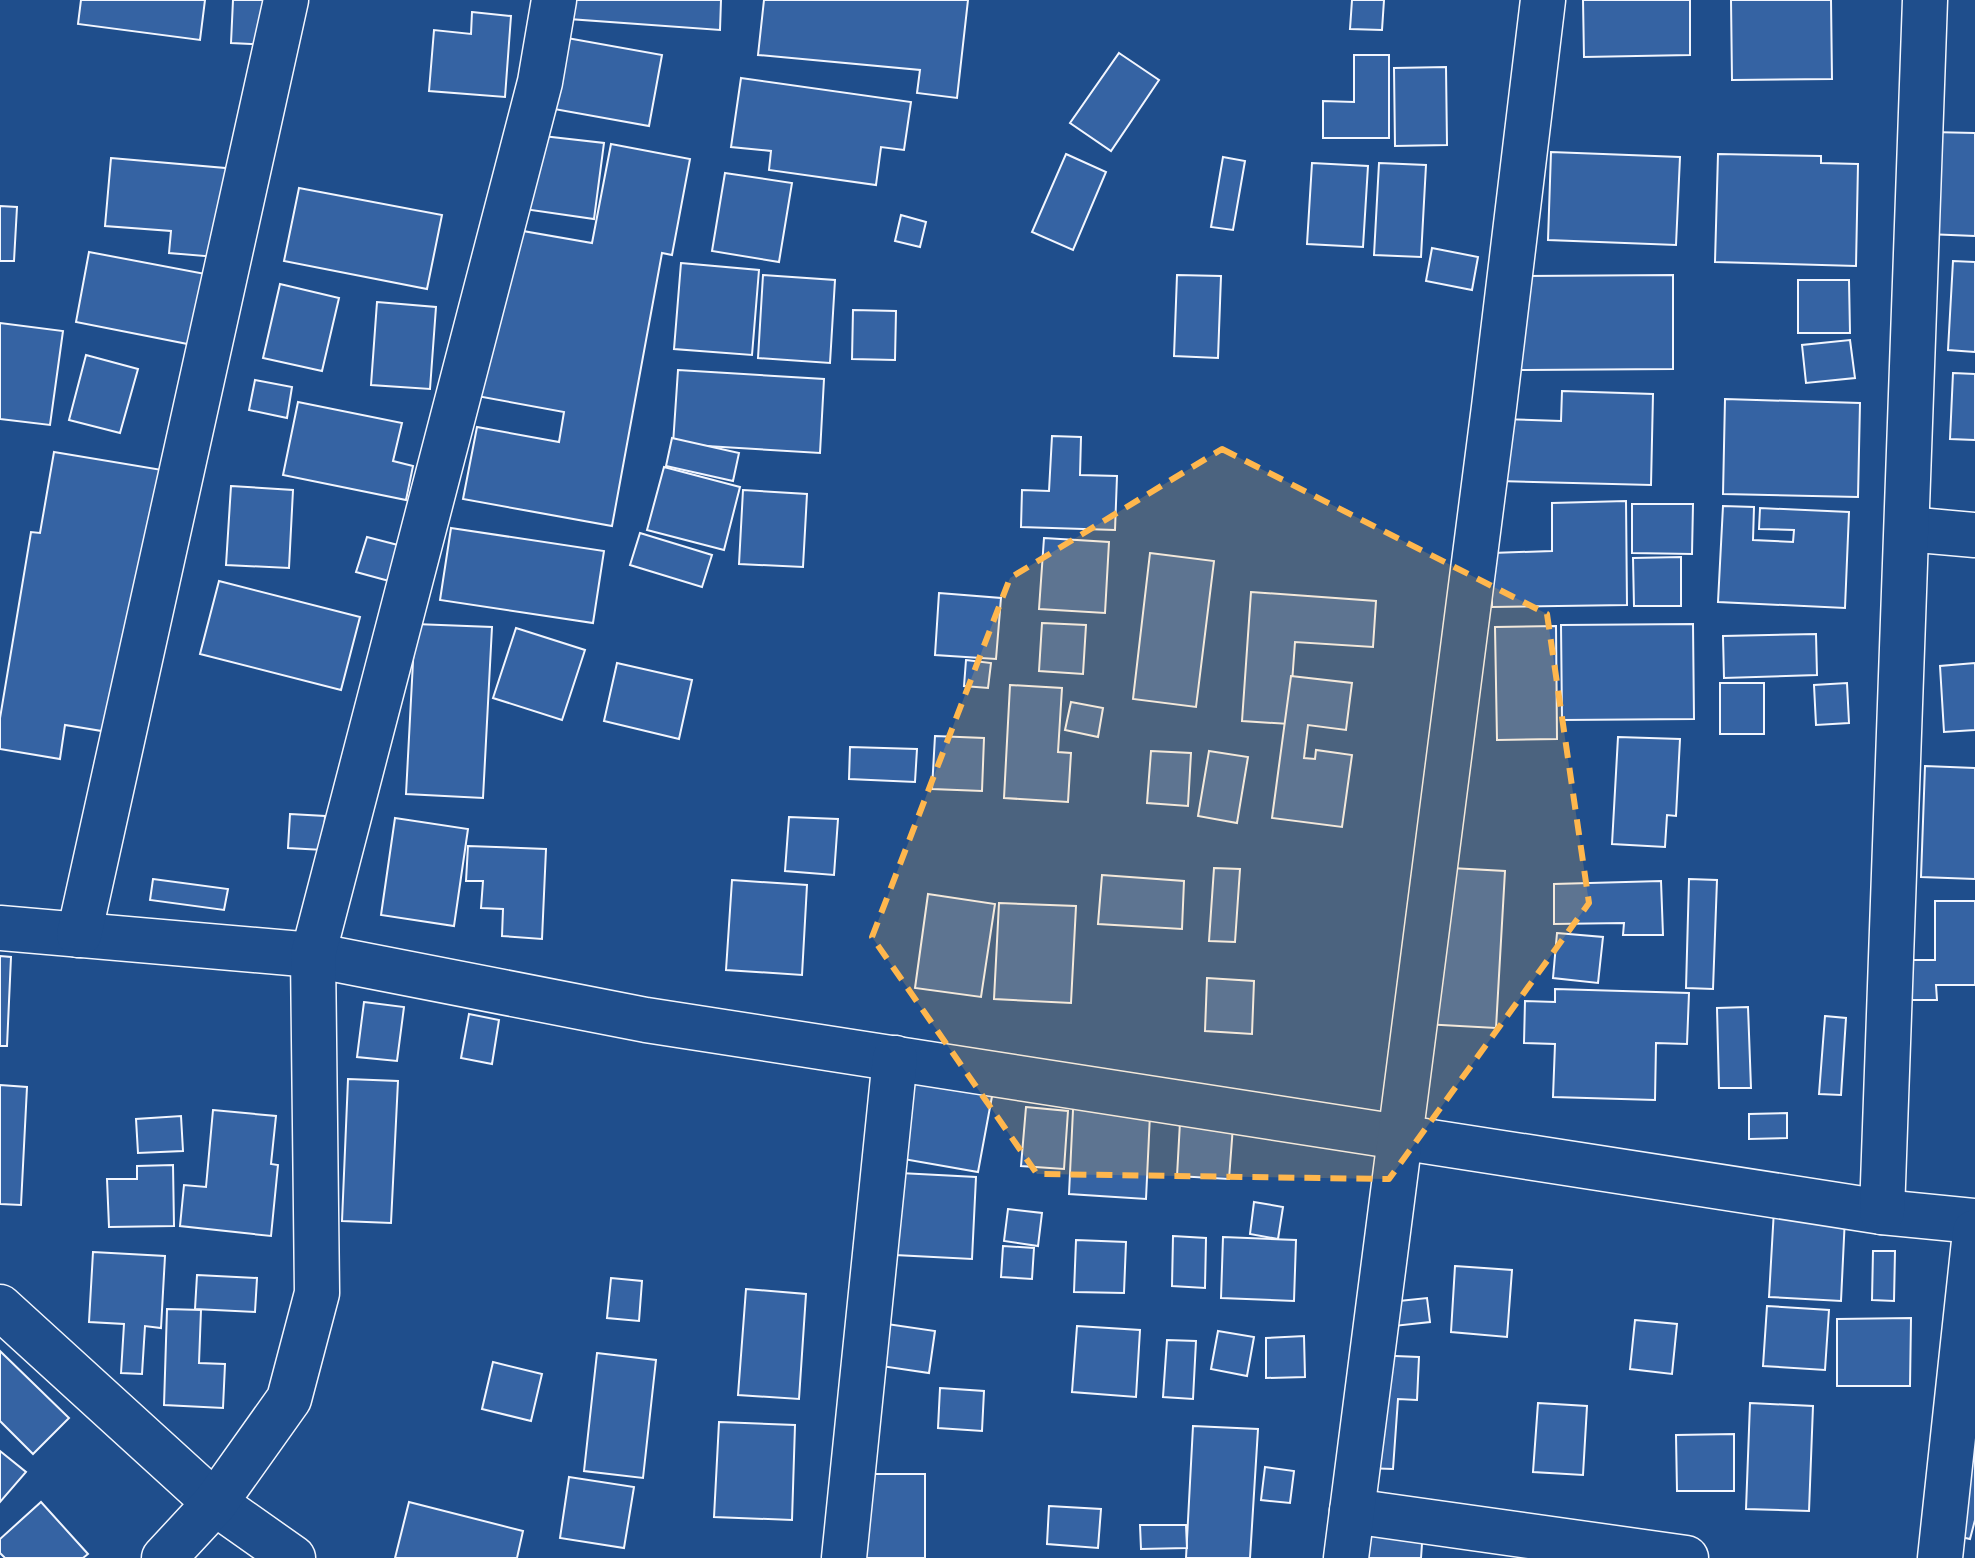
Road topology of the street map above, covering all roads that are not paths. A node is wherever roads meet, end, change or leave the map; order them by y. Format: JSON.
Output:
{"nodes":[{"id":1,"x":286,"y":0,"type":"edge"},
{"id":2,"x":554,"y":0,"type":"edge"},
{"id":3,"x":1543,"y":0,"type":"edge"},
{"id":4,"x":1925,"y":0,"type":"edge"},
{"id":5,"x":1907,"y":529,"type":"junction"},
{"id":6,"x":1975,"y":535,"type":"edge"},
{"id":7,"x":0,"y":928,"type":"edge"},
{"id":8,"x":79,"y":935,"type":"junction"},
{"id":9,"x":313,"y":955,"type":"junction"},
{"id":10,"x":895,"y":1058,"type":"junction"},
{"id":11,"x":1400,"y":1137,"type":"junction"},
{"id":12,"x":1882,"y":1212,"type":"junction"},
{"id":13,"x":1975,"y":1221,"type":"edge"},
{"id":14,"x":1975,"y":1232,"type":"edge"},
{"id":15,"x":0,"y":1307,"type":"edge"},
{"id":16,"x":215,"y":1503,"type":"junction"},
{"id":17,"x":1352,"y":1511,"type":"junction"},
{"id":18,"x":164,"y":1558,"type":"edge"},
{"id":19,"x":293,"y":1558,"type":"edge"},
{"id":20,"x":844,"y":1558,"type":"edge"},
{"id":21,"x":1346,"y":1558,"type":"edge"},
{"id":22,"x":1686,"y":1558,"type":"edge"},
{"id":23,"x":1940,"y":1558,"type":"edge"}],
"edges":[{"from":1,"to":8,"type":"street"},
{"from":2,"to":9,"type":"street"},
{"from":3,"to":11,"type":"street"},
{"from":4,"to":5,"type":"street"},
{"from":5,"to":6,"type":"street"},
{"from":5,"to":12,"type":"street"},
{"from":7,"to":8,"type":"street"},
{"from":8,"to":9,"type":"street"},
{"from":9,"to":10,"type":"street"},
{"from":9,"to":16,"type":"street"},
{"from":10,"to":11,"type":"street"},
{"from":10,"to":20,"type":"street"},
{"from":11,"to":12,"type":"street"},
{"from":11,"to":17,"type":"street"},
{"from":12,"to":13,"type":"street"},
{"from":14,"to":23,"type":"street"},
{"from":15,"to":16,"type":"street"},
{"from":16,"to":18,"type":"street"},
{"from":16,"to":19,"type":"street"},
{"from":17,"to":21,"type":"street"},
{"from":17,"to":22,"type":"street"}]}
